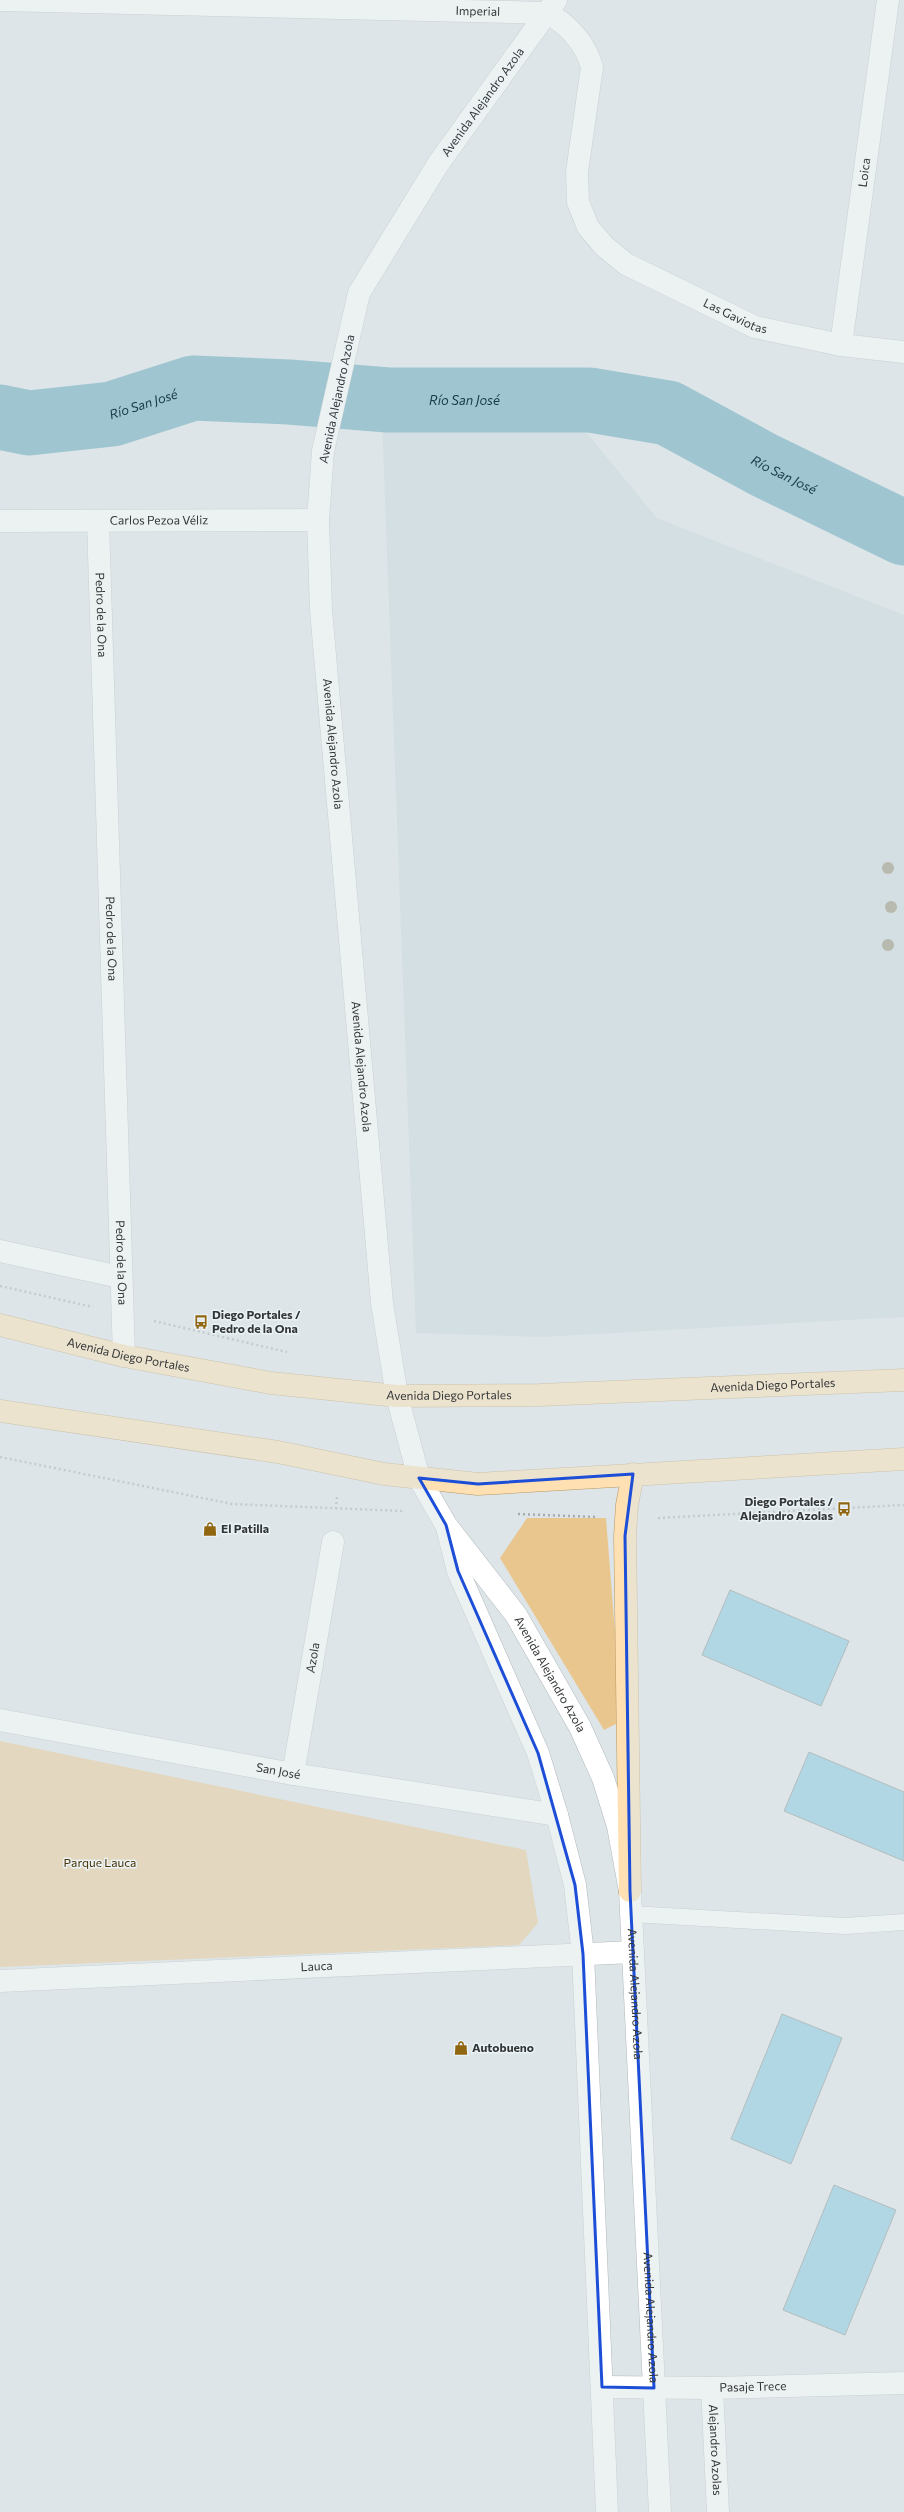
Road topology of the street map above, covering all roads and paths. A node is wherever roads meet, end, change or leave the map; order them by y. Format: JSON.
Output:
{"nodes":[{"id":1,"x":0,"y":0,"type":"edge"},
{"id":2,"x":888,"y":0,"type":"edge"},
{"id":3,"x":552,"y":6,"type":"edge"},
{"id":4,"x":841,"y":345,"type":"junction"},
{"id":5,"x":904,"y":352,"type":"edge"},
{"id":6,"x":318,"y":520,"type":"junction"},
{"id":7,"x":98,"y":521,"type":"junction"},
{"id":8,"x":0,"y":522,"type":"edge"},
{"id":9,"x":0,"y":1251,"type":"edge"},
{"id":10,"x":120,"y":1277,"type":"junction"},
{"id":11,"x":0,"y":1286,"type":"edge"},
{"id":12,"x":122,"y":1314,"type":"junction"},
{"id":13,"x":0,"y":1325,"type":"edge"},
{"id":14,"x":288,"y":1352,"type":"dead end"},
{"id":15,"x":124,"y":1356,"type":"junction"},
{"id":16,"x":904,"y":1380,"type":"edge"},
{"id":17,"x":397,"y":1396,"type":"junction"},
{"id":18,"x":0,"y":1411,"type":"edge"},
{"id":19,"x":904,"y":1459,"type":"edge"},
{"id":20,"x":338,"y":1465,"type":"junction"},
{"id":21,"x":633,"y":1474,"type":"junction"},
{"id":22,"x":419,"y":1478,"type":"junction"},
{"id":23,"x":446,"y":1524,"type":"junction"},
{"id":24,"x":333,"y":1542,"type":"joint"},
{"id":25,"x":0,"y":1720,"type":"edge"},
{"id":26,"x":293,"y":1774,"type":"junction"},
{"id":27,"x":557,"y":1815,"type":"junction"},
{"id":28,"x":630,"y":1891,"type":"junction"},
{"id":29,"x":631,"y":1914,"type":"junction"},
{"id":30,"x":904,"y":1922,"type":"edge"},
{"id":31,"x":633,"y":1952,"type":"junction"},
{"id":32,"x":583,"y":1954,"type":"junction"},
{"id":33,"x":0,"y":1980,"type":"edge"},
{"id":34,"x":904,"y":2383,"type":"edge"},
{"id":35,"x":602,"y":2387,"type":"junction"},
{"id":36,"x":654,"y":2388,"type":"junction"},
{"id":37,"x":712,"y":2388,"type":"junction"},
{"id":38,"x":607,"y":2512,"type":"edge"},
{"id":39,"x":660,"y":2512,"type":"edge"},
{"id":40,"x":718,"y":2512,"type":"edge"}],
"edges":[{"from":1,"to":3,"type":"street","name":"Imperial"},
{"from":2,"to":4,"type":"street","name":"Loica"},
{"from":3,"to":4,"type":"street","name":"Las Gaviotas"},
{"from":3,"to":6,"type":"street","name":"Avenida Alejandro Azola"},
{"from":4,"to":5,"type":"street","name":"Las Gaviotas"},
{"from":6,"to":7,"type":"street","name":"Carlos Pezoa Véliz"},
{"from":6,"to":17,"type":"street","name":"Avenida Alejandro Azola"},
{"from":7,"to":8,"type":"street","name":"Carlos Pezoa Véliz"},
{"from":7,"to":10,"type":"street","name":"Pedro de la Ona"},
{"from":9,"to":10,"type":"street"},
{"from":10,"to":12,"type":"street","name":"Pedro de la Ona"},
{"from":11,"to":12,"type":"path"},
{"from":12,"to":14,"type":"path"},
{"from":12,"to":15,"type":"street","name":"Pedro de la Ona"},
{"from":13,"to":15,"type":"main road","name":"Avenida Diego Portales"},
{"from":15,"to":17,"type":"main road","name":"Avenida Diego Portales"},
{"from":16,"to":17,"type":"main road","name":"Avenida Diego Portales"},
{"from":17,"to":22,"type":"street","name":"Avenida Alejandro Azola"},
{"from":18,"to":20,"type":"main road"},
{"from":19,"to":21,"type":"main road"},
{"from":20,"to":22,"type":"main road"},
{"from":20,"to":24,"type":"path"},
{"from":21,"to":22,"type":"main road"},
{"from":21,"to":28,"type":"main road"},
{"from":22,"to":23,"type":"street","name":"Avenida Alejandro Azola"},
{"from":23,"to":27,"type":"street","name":"Avenida Alejandro Azola"},
{"from":23,"to":28,"type":"street","name":"Avenida Alejandro Azola"},
{"from":24,"to":26,"type":"street","name":"Azola"},
{"from":25,"to":26,"type":"street","name":"San José"},
{"from":26,"to":27,"type":"street","name":"San José"},
{"from":27,"to":32,"type":"street","name":"Avenida Alejandro Azola"},
{"from":28,"to":29,"type":"street","name":"Avenida Alejandro Azola"},
{"from":29,"to":30,"type":"lane"},
{"from":29,"to":31,"type":"street","name":"Avenida Alejandro Azola"},
{"from":31,"to":32,"type":"street","name":"Lauca"},
{"from":31,"to":36,"type":"street","name":"Avenida Alejandro Azola"},
{"from":32,"to":33,"type":"street","name":"Lauca"},
{"from":32,"to":35,"type":"street","name":"Avenida Alejandro Azola"},
{"from":34,"to":37,"type":"street","name":"Pasaje Trece"},
{"from":35,"to":36,"type":"street","name":"Pasaje Trece"},
{"from":35,"to":38,"type":"street","name":"Avenida Alejandro Azola"},
{"from":36,"to":37,"type":"street","name":"Pasaje Trece"},
{"from":36,"to":39,"type":"street","name":"Avenida Alejandro Azola"},
{"from":37,"to":40,"type":"street","name":"Alejandro Azolas"}]}
